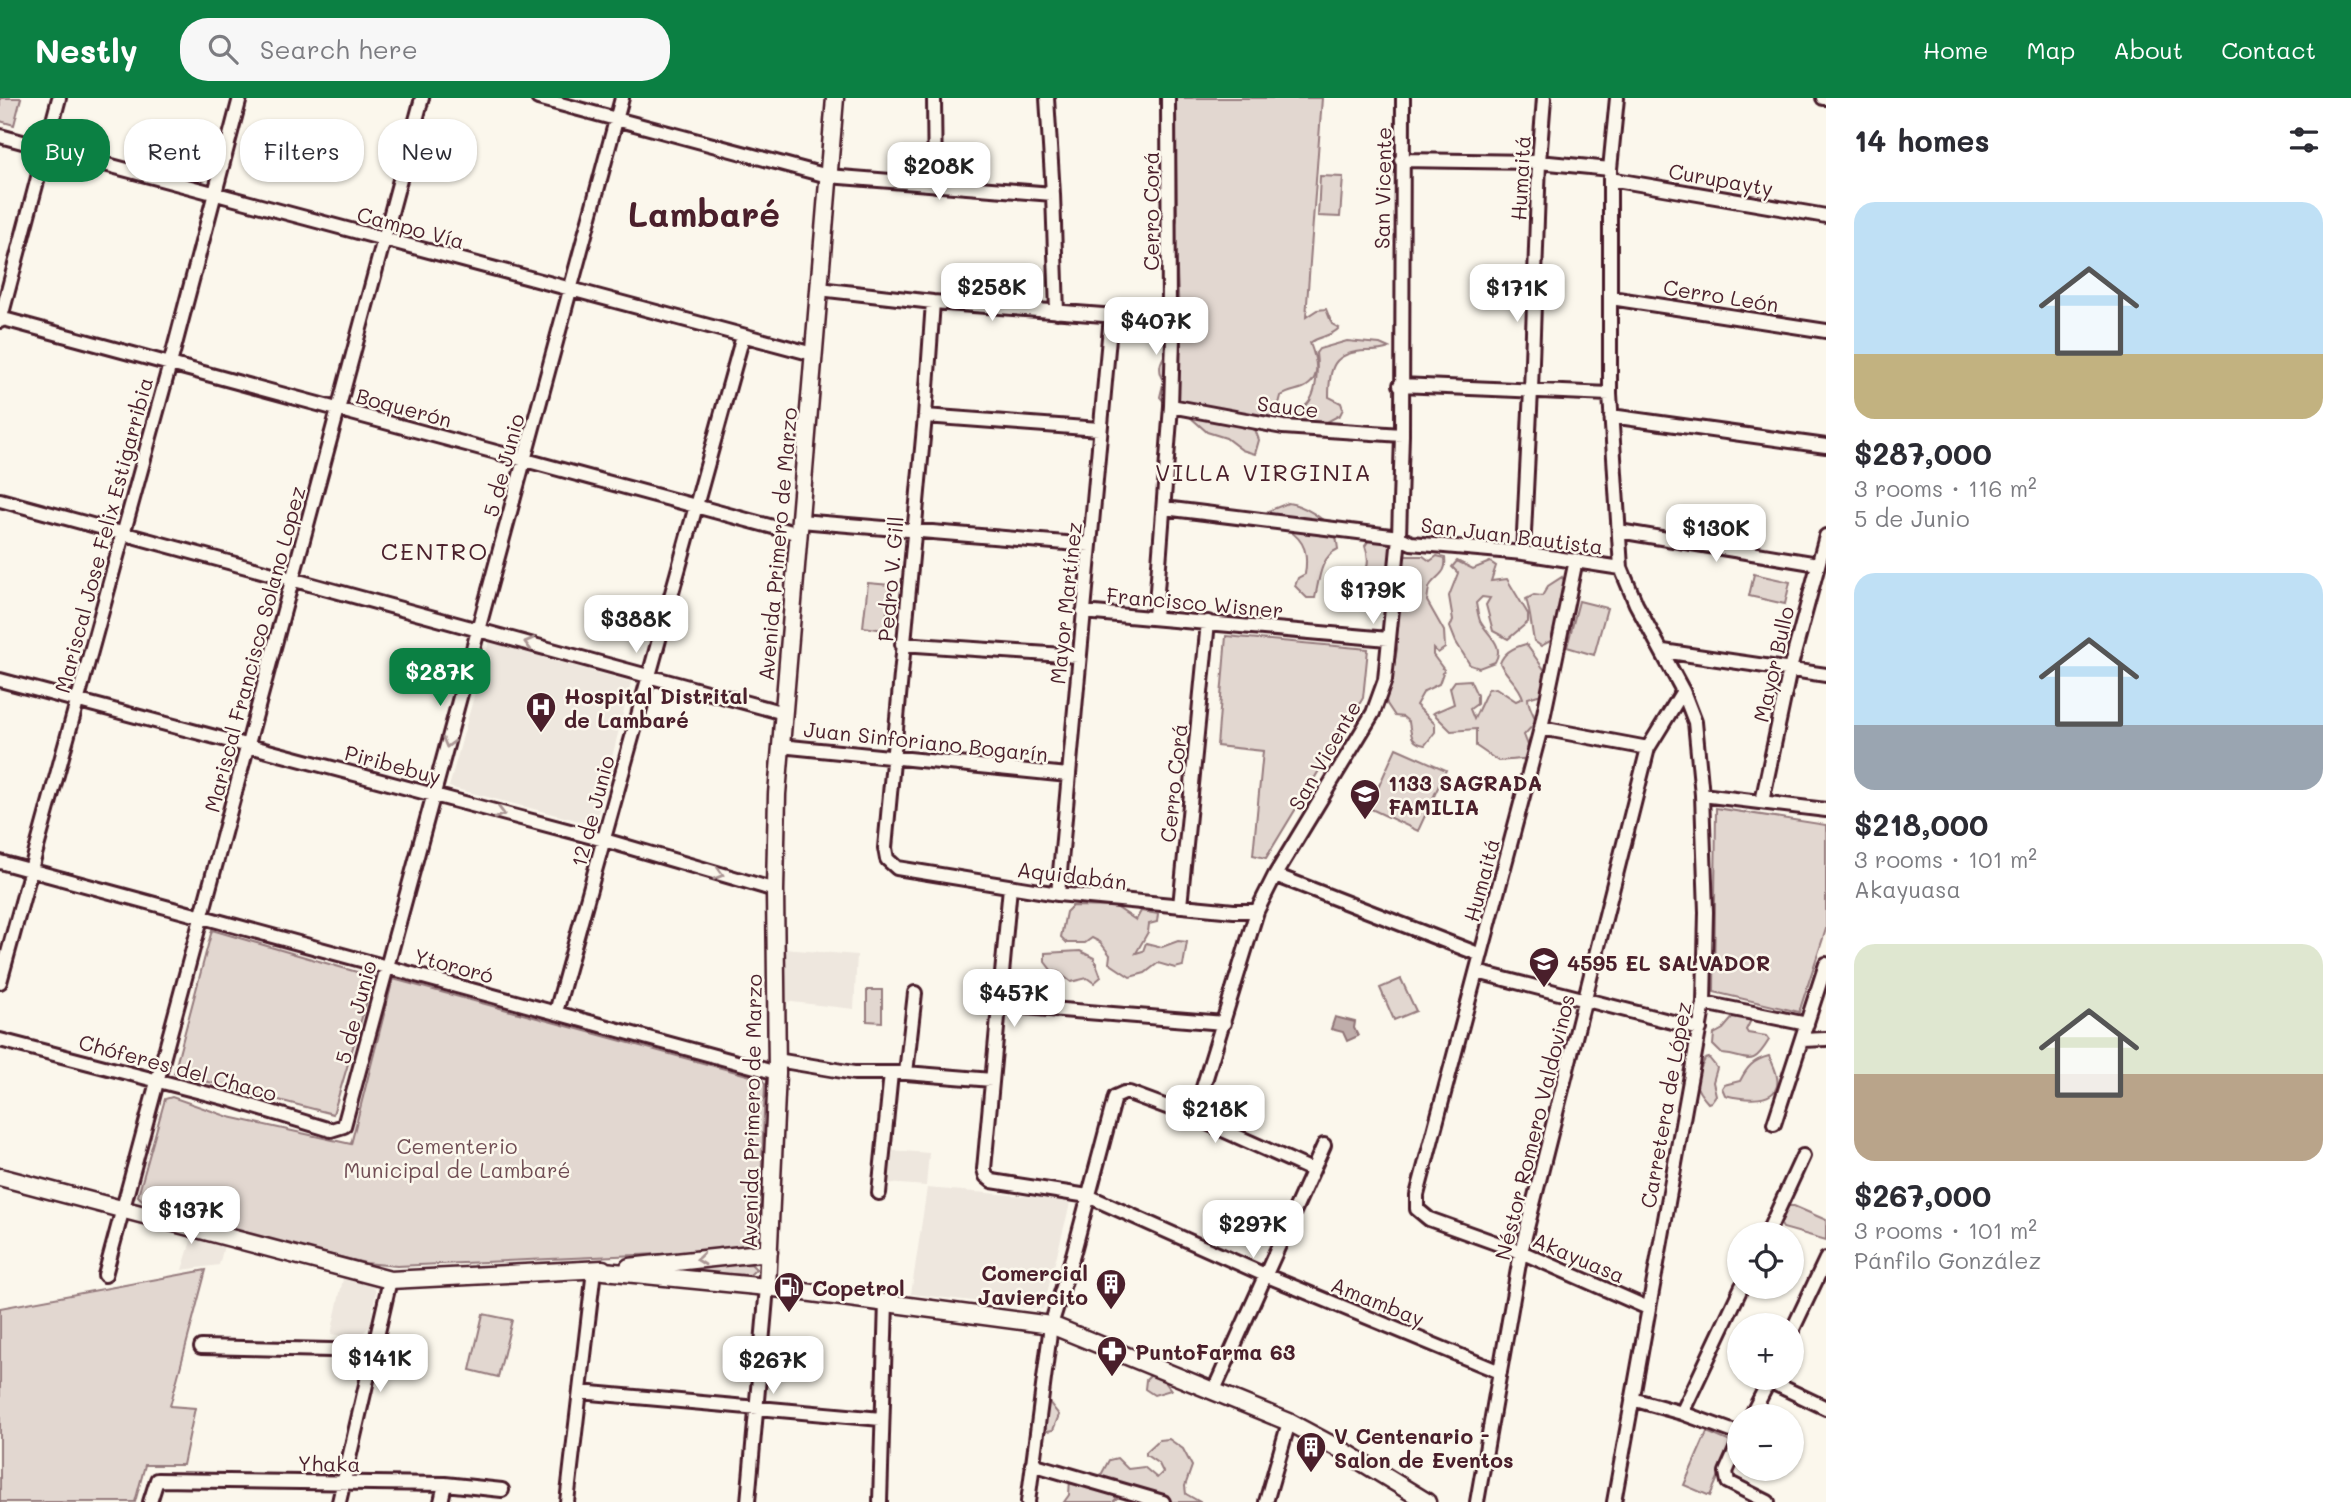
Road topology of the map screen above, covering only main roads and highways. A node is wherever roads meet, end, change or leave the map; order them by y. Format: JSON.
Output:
{"nodes":[{"id":1,"x":835,"y":98,"type":"edge"},
{"id":2,"x":0,"y":1177,"type":"edge"},
{"id":3,"x":769,"y":1252,"type":"junction"},
{"id":4,"x":594,"y":1270,"type":"junction"},
{"id":5,"x":767,"y":1287,"type":"junction"},
{"id":6,"x":1427,"y":1502,"type":"edge"}],
"edges":[{"from":1,"to":3,"type":"main road","name":"Avenida Primero de Marzo"},
{"from":2,"to":4,"type":"main road"},
{"from":3,"to":4,"type":"main road","one_way":true},
{"from":3,"to":5,"type":"main road","name":"Avenida Primero de Marzo"},
{"from":4,"to":5,"type":"main road"},
{"from":5,"to":6,"type":"main road"}]}
